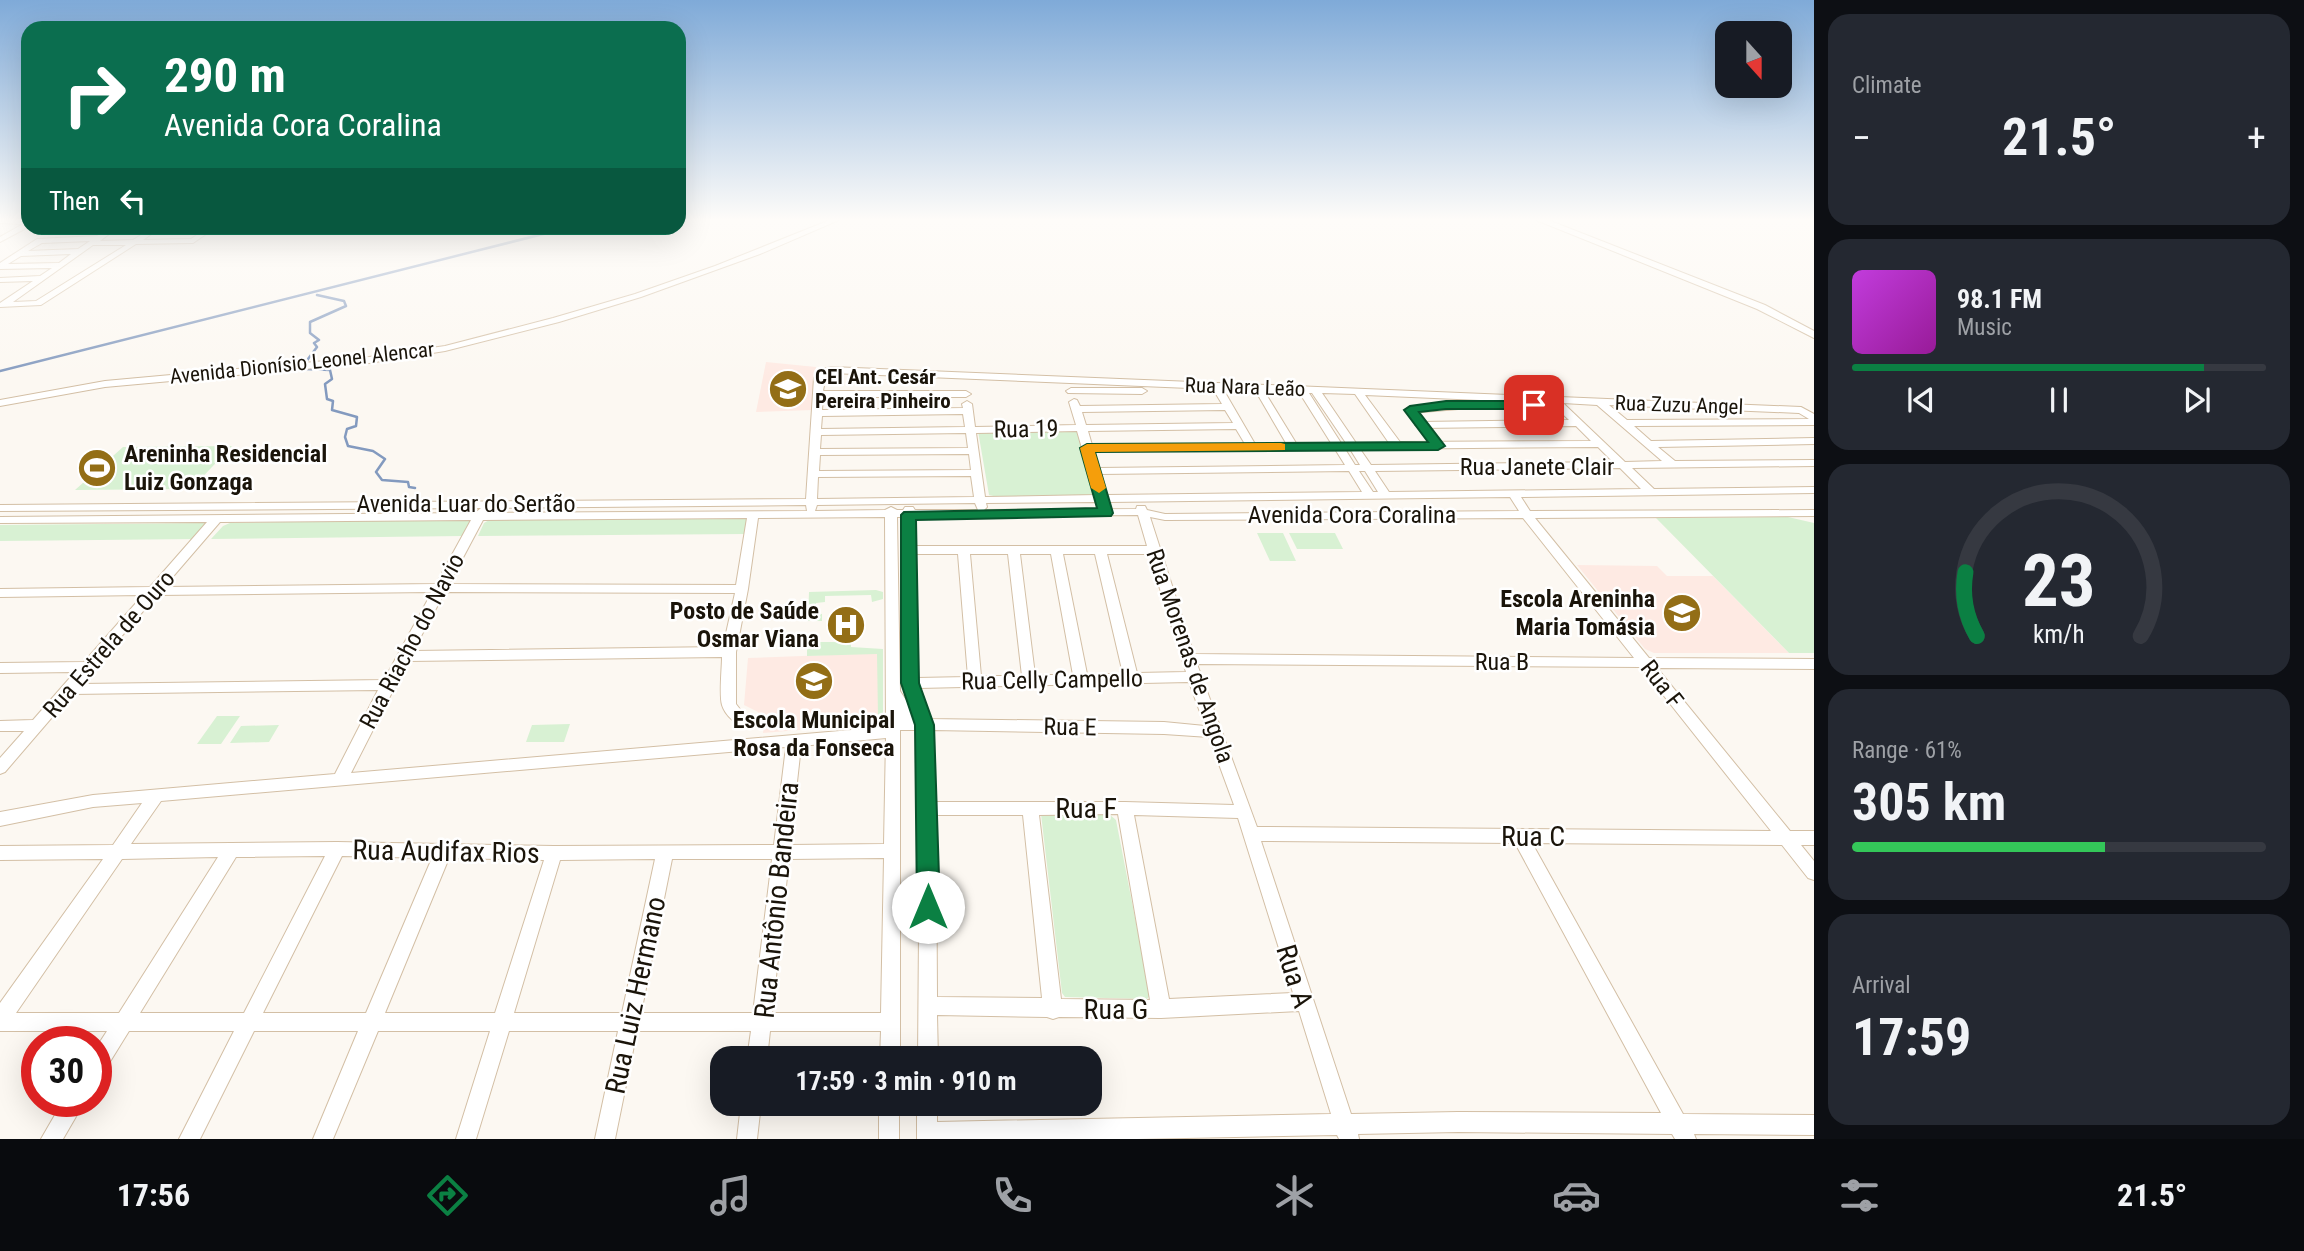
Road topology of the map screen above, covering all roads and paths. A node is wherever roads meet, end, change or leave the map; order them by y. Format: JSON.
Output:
{"nodes":[{"id":1,"x":51,"y":273,"type":"edge"},
{"id":2,"x":85,"y":273,"type":"edge"},
{"id":3,"x":705,"y":273,"type":"edge"},
{"id":4,"x":1682,"y":273,"type":"edge"},
{"id":5,"x":1683,"y":273,"type":"edge"},
{"id":6,"x":44,"y":278,"type":"junction"},
{"id":7,"x":0,"y":280,"type":"edge"},
{"id":8,"x":1700,"y":280,"type":"junction"},
{"id":9,"x":0,"y":294,"type":"edge"},
{"id":10,"x":19,"y":295,"type":"junction"},
{"id":11,"x":51,"y":295,"type":"junction"},
{"id":12,"x":38,"y":303,"type":"joint"},
{"id":13,"x":2,"y":304,"type":"edge"},
{"id":14,"x":1814,"y":333,"type":"edge"},
{"id":15,"x":965,"y":375,"type":"junction"},
{"id":16,"x":1070,"y":385,"type":"junction"},
{"id":17,"x":1258,"y":388,"type":"junction"},
{"id":18,"x":1218,"y":389,"type":"junction"},
{"id":19,"x":1302,"y":390,"type":"junction"},
{"id":20,"x":1315,"y":390,"type":"junction"},
{"id":21,"x":1359,"y":392,"type":"junction"},
{"id":22,"x":818,"y":394,"type":"junction"},
{"id":23,"x":966,"y":394,"type":"junction"},
{"id":24,"x":1398,"y":394,"type":"junction"},
{"id":25,"x":1541,"y":399,"type":"joint"},
{"id":26,"x":0,"y":402,"type":"edge"},
{"id":27,"x":1557,"y":402,"type":"junction"},
{"id":28,"x":1600,"y":402,"type":"junction"},
{"id":29,"x":1229,"y":407,"type":"junction"},
{"id":30,"x":1076,"y":410,"type":"junction"},
{"id":31,"x":1410,"y":410,"type":"junction"},
{"id":32,"x":1801,"y":410,"type":"junction"},
{"id":33,"x":1814,"y":410,"type":"edge"},
{"id":34,"x":967,"y":411,"type":"junction"},
{"id":35,"x":818,"y":413,"type":"junction"},
{"id":36,"x":1814,"y":420,"type":"edge"},
{"id":37,"x":1579,"y":423,"type":"junction"},
{"id":38,"x":1625,"y":423,"type":"junction"},
{"id":39,"x":1420,"y":425,"type":"junction"},
{"id":40,"x":1240,"y":426,"type":"junction"},
{"id":41,"x":1082,"y":429,"type":"junction"},
{"id":42,"x":970,"y":430,"type":"junction"},
{"id":43,"x":816,"y":432,"type":"junction"},
{"id":44,"x":1814,"y":441,"type":"edge"},
{"id":45,"x":1649,"y":443,"type":"junction"},
{"id":46,"x":1602,"y":444,"type":"junction"},
{"id":47,"x":1338,"y":446,"type":"junction"},
{"id":48,"x":1396,"y":446,"type":"junction"},
{"id":49,"x":1438,"y":446,"type":"junction"},
{"id":50,"x":1252,"y":447,"type":"junction"},
{"id":51,"x":1293,"y":447,"type":"junction"},
{"id":52,"x":1353,"y":447,"type":"junction"},
{"id":53,"x":1087,"y":448,"type":"junction"},
{"id":54,"x":973,"y":451,"type":"junction"},
{"id":55,"x":816,"y":452,"type":"junction"},
{"id":56,"x":1814,"y":463,"type":"edge"},
{"id":57,"x":1625,"y":466,"type":"junction"},
{"id":58,"x":1674,"y":466,"type":"junction"},
{"id":59,"x":1352,"y":468,"type":"junction"},
{"id":60,"x":1367,"y":468,"type":"junction"},
{"id":61,"x":1092,"y":471,"type":"junction"},
{"id":62,"x":976,"y":473,"type":"junction"},
{"id":63,"x":814,"y":474,"type":"junction"},
{"id":64,"x":1814,"y":490,"type":"edge"},
{"id":65,"x":1651,"y":492,"type":"junction"},
{"id":66,"x":1513,"y":493,"type":"junction"},
{"id":67,"x":1369,"y":495,"type":"junction"},
{"id":68,"x":1386,"y":495,"type":"junction"},
{"id":69,"x":1102,"y":499,"type":"junction"},
{"id":70,"x":981,"y":500,"type":"junction"},
{"id":71,"x":1140,"y":505,"type":"junction"},
{"id":72,"x":0,"y":508,"type":"edge"},
{"id":73,"x":891,"y":508,"type":"junction"},
{"id":74,"x":909,"y":508,"type":"junction"},
{"id":75,"x":811,"y":509,"type":"junction"},
{"id":76,"x":483,"y":510,"type":"junction"},
{"id":77,"x":1105,"y":513,"type":"junction"},
{"id":78,"x":1797,"y":513,"type":"junction"},
{"id":79,"x":1814,"y":513,"type":"edge"},
{"id":80,"x":983,"y":514,"type":"junction"},
{"id":81,"x":1526,"y":514,"type":"junction"},
{"id":82,"x":753,"y":515,"type":"junction"},
{"id":83,"x":217,"y":518,"type":"junction"},
{"id":84,"x":0,"y":520,"type":"edge"},
{"id":85,"x":1814,"y":520,"type":"edge"},
{"id":86,"x":910,"y":550,"type":"junction"},
{"id":87,"x":964,"y":550,"type":"junction"},
{"id":88,"x":1014,"y":550,"type":"junction"},
{"id":89,"x":1056,"y":550,"type":"junction"},
{"id":90,"x":1100,"y":550,"type":"junction"},
{"id":91,"x":1154,"y":550,"type":"junction"},
{"id":92,"x":440,"y":588,"type":"junction"},
{"id":93,"x":743,"y":589,"type":"junction"},
{"id":94,"x":155,"y":591,"type":"junction"},
{"id":95,"x":0,"y":593,"type":"edge"},
{"id":96,"x":729,"y":652,"type":"junction"},
{"id":97,"x":403,"y":656,"type":"junction"},
{"id":98,"x":1189,"y":659,"type":"junction"},
{"id":99,"x":1645,"y":663,"type":"junction"},
{"id":100,"x":1814,"y":664,"type":"edge"},
{"id":101,"x":90,"y":667,"type":"junction"},
{"id":102,"x":0,"y":668,"type":"edge"},
{"id":103,"x":1194,"y":677,"type":"junction"},
{"id":104,"x":1131,"y":678,"type":"junction"},
{"id":105,"x":1081,"y":679,"type":"junction"},
{"id":106,"x":1029,"y":680,"type":"junction"},
{"id":107,"x":975,"y":682,"type":"junction"},
{"id":108,"x":910,"y":683,"type":"junction"},
{"id":109,"x":388,"y":685,"type":"junction"},
{"id":110,"x":71,"y":689,"type":"junction"},
{"id":111,"x":892,"y":690,"type":"junction"},
{"id":112,"x":742,"y":722,"type":"dead end"},
{"id":113,"x":39,"y":725,"type":"junction"},
{"id":114,"x":924,"y":725,"type":"junction"},
{"id":115,"x":0,"y":726,"type":"edge"},
{"id":116,"x":893,"y":728,"type":"junction"},
{"id":117,"x":1216,"y":732,"type":"junction"},
{"id":118,"x":793,"y":742,"type":"junction"},
{"id":119,"x":0,"y":768,"type":"edge"},
{"id":120,"x":340,"y":780,"type":"junction"},
{"id":121,"x":156,"y":796,"type":"junction"},
{"id":122,"x":1030,"y":808,"type":"junction"},
{"id":123,"x":1125,"y":808,"type":"junction"},
{"id":124,"x":928,"y":809,"type":"junction"},
{"id":125,"x":1244,"y":812,"type":"junction"},
{"id":126,"x":0,"y":819,"type":"edge"},
{"id":127,"x":1251,"y":834,"type":"junction"},
{"id":128,"x":1520,"y":836,"type":"junction"},
{"id":129,"x":1785,"y":838,"type":"junction"},
{"id":130,"x":1814,"y":838,"type":"edge"},
{"id":131,"x":337,"y":849,"type":"junction"},
{"id":132,"x":444,"y":850,"type":"junction"},
{"id":133,"x":781,"y":850,"type":"junction"},
{"id":134,"x":231,"y":851,"type":"junction"},
{"id":135,"x":891,"y":851,"type":"junction"},
{"id":136,"x":665,"y":852,"type":"junction"},
{"id":137,"x":118,"y":853,"type":"junction"},
{"id":138,"x":554,"y":853,"type":"junction"},
{"id":139,"x":2,"y":855,"type":"edge"},
{"id":140,"x":1814,"y":873,"type":"edge"},
{"id":141,"x":1303,"y":1002,"type":"junction"},
{"id":142,"x":929,"y":1006,"type":"junction"},
{"id":143,"x":1161,"y":1009,"type":"junction"},
{"id":144,"x":1053,"y":1010,"type":"junction"},
{"id":145,"x":0,"y":1020,"type":"edge"},
{"id":146,"x":123,"y":1022,"type":"junction"},
{"id":147,"x":249,"y":1022,"type":"junction"},
{"id":148,"x":371,"y":1022,"type":"junction"},
{"id":149,"x":502,"y":1022,"type":"junction"},
{"id":150,"x":631,"y":1022,"type":"junction"},
{"id":151,"x":762,"y":1022,"type":"junction"},
{"id":152,"x":891,"y":1022,"type":"junction"},
{"id":153,"x":112,"y":1040,"type":"edge"},
{"id":154,"x":759,"y":1046,"type":"edge"},
{"id":155,"x":890,"y":1046,"type":"edge"},
{"id":156,"x":928,"y":1046,"type":"edge"},
{"id":157,"x":750,"y":1116,"type":"edge"},
{"id":158,"x":889,"y":1116,"type":"edge"},
{"id":159,"x":927,"y":1116,"type":"edge"},
{"id":160,"x":65,"y":1117,"type":"edge"},
{"id":161,"x":1814,"y":1125,"type":"edge"},
{"id":162,"x":1682,"y":1131,"type":"edge"},
{"id":163,"x":1347,"y":1132,"type":"edge"},
{"id":164,"x":927,"y":1136,"type":"edge"},
{"id":165,"x":51,"y":1139,"type":"edge"},
{"id":166,"x":189,"y":1139,"type":"edge"},
{"id":167,"x":323,"y":1139,"type":"edge"},
{"id":168,"x":466,"y":1139,"type":"edge"},
{"id":169,"x":605,"y":1139,"type":"edge"},
{"id":170,"x":747,"y":1139,"type":"edge"},
{"id":171,"x":888,"y":1139,"type":"edge"}],
"edges":[{"from":1,"to":6,"type":"street"},
{"from":2,"to":11,"type":"street"},
{"from":3,"to":26,"type":"street","name":"Avenida Dionísio Leonel Alencar"},
{"from":4,"to":8,"type":"street"},
{"from":5,"to":8,"type":"street"},
{"from":6,"to":7,"type":"street"},
{"from":6,"to":10,"type":"street"},
{"from":8,"to":14,"type":"street"},
{"from":9,"to":10,"type":"street"},
{"from":10,"to":11,"type":"street"},
{"from":10,"to":13,"type":"street"},
{"from":11,"to":12,"type":"street"},
{"from":12,"to":13,"type":"street"},
{"from":15,"to":16,"type":"street","name":"Rua Nara Leão"},
{"from":15,"to":22,"type":"street","name":"Rua Nara Leão"},
{"from":15,"to":23,"type":"street"},
{"from":16,"to":18,"type":"street","name":"Rua Nara Leão"},
{"from":16,"to":30,"type":"street"},
{"from":17,"to":18,"type":"street","name":"Rua Nara Leão"},
{"from":17,"to":19,"type":"street","name":"Rua Nara Leão"},
{"from":17,"to":51,"type":"street"},
{"from":18,"to":29,"type":"street"},
{"from":19,"to":20,"type":"street","name":"Rua Nara Leão"},
{"from":19,"to":47,"type":"street"},
{"from":20,"to":21,"type":"street","name":"Rua Nara Leão"},
{"from":20,"to":52,"type":"street"},
{"from":21,"to":24,"type":"street","name":"Rua Nara Leão"},
{"from":21,"to":48,"type":"street"},
{"from":22,"to":23,"type":"street"},
{"from":22,"to":35,"type":"street"},
{"from":23,"to":34,"type":"street"},
{"from":24,"to":25,"type":"street","name":"Rua Nara Leão"},
{"from":24,"to":31,"type":"street"},
{"from":25,"to":27,"type":"street","name":"Rua Zuzu Angel"},
{"from":27,"to":28,"type":"street","name":"Rua Zuzu Angel"},
{"from":27,"to":31,"type":"street"},
{"from":27,"to":37,"type":"street"},
{"from":28,"to":32,"type":"street","name":"Rua Zuzu Angel"},
{"from":28,"to":38,"type":"street"},
{"from":29,"to":30,"type":"street"},
{"from":29,"to":40,"type":"street"},
{"from":30,"to":41,"type":"street"},
{"from":31,"to":39,"type":"street"},
{"from":32,"to":33,"type":"street"},
{"from":32,"to":36,"type":"street","name":"Rua Zuzu Angel"},
{"from":34,"to":35,"type":"street"},
{"from":34,"to":42,"type":"street"},
{"from":35,"to":43,"type":"street"},
{"from":36,"to":38,"type":"street"},
{"from":37,"to":39,"type":"street"},
{"from":37,"to":46,"type":"street"},
{"from":38,"to":45,"type":"street"},
{"from":39,"to":49,"type":"street"},
{"from":40,"to":41,"type":"street","name":"Rua 19"},
{"from":40,"to":50,"type":"street"},
{"from":41,"to":42,"type":"street","name":"Rua 19"},
{"from":41,"to":53,"type":"street"},
{"from":42,"to":43,"type":"street","name":"Rua 19"},
{"from":42,"to":54,"type":"street"},
{"from":43,"to":55,"type":"street"},
{"from":44,"to":45,"type":"street"},
{"from":45,"to":58,"type":"street"},
{"from":46,"to":49,"type":"street"},
{"from":46,"to":57,"type":"street"},
{"from":47,"to":51,"type":"street"},
{"from":47,"to":52,"type":"street"},
{"from":47,"to":59,"type":"street"},
{"from":48,"to":49,"type":"street"},
{"from":48,"to":52,"type":"street"},
{"from":50,"to":51,"type":"street"},
{"from":50,"to":53,"type":"street"},
{"from":52,"to":60,"type":"street"},
{"from":53,"to":61,"type":"street"},
{"from":54,"to":55,"type":"street"},
{"from":54,"to":62,"type":"street"},
{"from":55,"to":63,"type":"street"},
{"from":56,"to":58,"type":"street","name":"Rua Janete Clair"},
{"from":57,"to":58,"type":"street","name":"Rua Janete Clair"},
{"from":57,"to":60,"type":"street","name":"Rua Janete Clair"},
{"from":57,"to":65,"type":"street"},
{"from":59,"to":60,"type":"street","name":"Rua Janete Clair"},
{"from":59,"to":61,"type":"street","name":"Rua Janete Clair"},
{"from":59,"to":67,"type":"street"},
{"from":60,"to":68,"type":"street"},
{"from":61,"to":69,"type":"street"},
{"from":62,"to":63,"type":"street"},
{"from":62,"to":70,"type":"street"},
{"from":63,"to":75,"type":"street"},
{"from":64,"to":65,"type":"street","name":"Avenida Cora Coralina"},
{"from":65,"to":66,"type":"street","name":"Avenida Cora Coralina"},
{"from":66,"to":68,"type":"street","name":"Avenida Cora Coralina"},
{"from":66,"to":81,"type":"street","name":"Rua F"},
{"from":67,"to":68,"type":"street","name":"Avenida Cora Coralina"},
{"from":67,"to":71,"type":"street","name":"Avenida Cora Coralina"},
{"from":69,"to":70,"type":"street","name":"Avenida Cora Coralina"},
{"from":69,"to":71,"type":"street","name":"Avenida Cora Coralina"},
{"from":69,"to":77,"type":"street"},
{"from":70,"to":74,"type":"street","name":"Avenida Cora Coralina"},
{"from":70,"to":80,"type":"street"},
{"from":71,"to":77,"type":"street","name":"Avenida Cora Coralina"},
{"from":71,"to":81,"type":"street","name":"Avenida Cora Coralina"},
{"from":71,"to":91,"type":"street","name":"Rua Morenas de Angola"},
{"from":72,"to":76,"type":"street","name":"Avenida Luar do Sertão"},
{"from":73,"to":74,"type":"street","name":"Avenida Cora Coralina"},
{"from":73,"to":75,"type":"street","name":"Avenida Luar do Sertão"},
{"from":73,"to":111,"type":"street"},
{"from":74,"to":80,"type":"street","name":"Avenida Cora Coralina"},
{"from":74,"to":86,"type":"street"},
{"from":75,"to":76,"type":"street","name":"Avenida Luar do Sertão"},
{"from":75,"to":82,"type":"street","name":"Avenida Luar do Sertão"},
{"from":76,"to":82,"type":"street","name":"Avenida Luar do Sertão"},
{"from":76,"to":83,"type":"street","name":"Avenida Luar do Sertão"},
{"from":76,"to":92,"type":"street","name":"Rua Riacho do Navio"},
{"from":77,"to":80,"type":"street","name":"Avenida Cora Coralina"},
{"from":78,"to":79,"type":"street","name":"Avenida Cora Coralina"},
{"from":78,"to":81,"type":"street","name":"Avenida Cora Coralina"},
{"from":78,"to":85,"type":"street"},
{"from":81,"to":99,"type":"street","name":"Rua F"},
{"from":82,"to":93,"type":"street"},
{"from":83,"to":84,"type":"street","name":"Avenida Luar do Sertão"},
{"from":83,"to":94,"type":"street","name":"Rua Estrela de Ouro"},
{"from":86,"to":87,"type":"street"},
{"from":86,"to":108,"type":"street"},
{"from":87,"to":88,"type":"street"},
{"from":87,"to":107,"type":"street"},
{"from":88,"to":89,"type":"street"},
{"from":88,"to":106,"type":"street"},
{"from":89,"to":90,"type":"street"},
{"from":89,"to":105,"type":"street"},
{"from":90,"to":91,"type":"street"},
{"from":90,"to":104,"type":"street"},
{"from":91,"to":98,"type":"street","name":"Rua Morenas de Angola"},
{"from":92,"to":93,"type":"street"},
{"from":92,"to":94,"type":"street"},
{"from":92,"to":97,"type":"street","name":"Rua Riacho do Navio"},
{"from":93,"to":96,"type":"street"},
{"from":94,"to":95,"type":"street"},
{"from":94,"to":101,"type":"street","name":"Rua Estrela de Ouro"},
{"from":96,"to":97,"type":"street"},
{"from":96,"to":112,"type":"street"},
{"from":97,"to":109,"type":"street","name":"Rua Riacho do Navio"},
{"from":98,"to":99,"type":"street","name":"Rua B"},
{"from":98,"to":103,"type":"street","name":"Rua Morenas de Angola"},
{"from":99,"to":100,"type":"street","name":"Rua B"},
{"from":99,"to":129,"type":"street","name":"Rua F"},
{"from":101,"to":102,"type":"street"},
{"from":101,"to":110,"type":"street","name":"Rua Estrela de Ouro"},
{"from":103,"to":104,"type":"street","name":"Rua Celly Campello"},
{"from":103,"to":117,"type":"street","name":"Rua Morenas de Angola"},
{"from":104,"to":105,"type":"street","name":"Rua Celly Campello"},
{"from":105,"to":106,"type":"street","name":"Rua Celly Campello"},
{"from":106,"to":107,"type":"street","name":"Rua Celly Campello"},
{"from":107,"to":108,"type":"street","name":"Rua Celly Campello"},
{"from":108,"to":114,"type":"street"},
{"from":109,"to":110,"type":"street"},
{"from":109,"to":120,"type":"street","name":"Rua Riacho do Navio"},
{"from":110,"to":113,"type":"street","name":"Rua Estrela de Ouro"},
{"from":111,"to":114,"type":"street"},
{"from":111,"to":116,"type":"street"},
{"from":113,"to":115,"type":"street"},
{"from":113,"to":119,"type":"street","name":"Rua Estrela de Ouro"},
{"from":114,"to":116,"type":"street","name":"Rua E"},
{"from":114,"to":117,"type":"street","name":"Rua E"},
{"from":114,"to":124,"type":"street"},
{"from":116,"to":118,"type":"street","name":"Rua E"},
{"from":116,"to":135,"type":"street"},
{"from":117,"to":125,"type":"street","name":"Rua Morenas de Angola"},
{"from":118,"to":120,"type":"street","name":"Rua E"},
{"from":118,"to":133,"type":"street","name":"Rua Antônio Bandeira"},
{"from":120,"to":121,"type":"street","name":"Rua E"},
{"from":121,"to":126,"type":"street","name":"Rua E"},
{"from":121,"to":137,"type":"street"},
{"from":122,"to":123,"type":"street","name":"Rua F"},
{"from":122,"to":124,"type":"street","name":"Rua F"},
{"from":122,"to":144,"type":"street"},
{"from":123,"to":125,"type":"street","name":"Rua F"},
{"from":123,"to":143,"type":"street"},
{"from":124,"to":142,"type":"street"},
{"from":125,"to":127,"type":"street","name":"Rua A"},
{"from":127,"to":128,"type":"street","name":"Rua C"},
{"from":127,"to":141,"type":"street","name":"Rua A"},
{"from":128,"to":129,"type":"street","name":"Rua C"},
{"from":128,"to":162,"type":"street"},
{"from":129,"to":130,"type":"street","name":"Rua C"},
{"from":129,"to":140,"type":"street","name":"Rua F"},
{"from":131,"to":132,"type":"street","name":"Rua Audifax Rios"},
{"from":131,"to":134,"type":"street","name":"Rua Audifax Rios"},
{"from":131,"to":147,"type":"street"},
{"from":132,"to":138,"type":"street","name":"Rua Audifax Rios"},
{"from":132,"to":148,"type":"street"},
{"from":133,"to":135,"type":"street","name":"Rua Audifax Rios"},
{"from":133,"to":136,"type":"street","name":"Rua Audifax Rios"},
{"from":133,"to":151,"type":"street","name":"Rua Antônio Bandeira"},
{"from":134,"to":137,"type":"street","name":"Rua Audifax Rios"},
{"from":134,"to":146,"type":"street"},
{"from":135,"to":152,"type":"street"},
{"from":136,"to":138,"type":"street","name":"Rua Audifax Rios"},
{"from":136,"to":150,"type":"street","name":"Rua Luiz Hermano"},
{"from":137,"to":139,"type":"street","name":"Rua Audifax Rios"},
{"from":137,"to":145,"type":"street"},
{"from":138,"to":149,"type":"street"},
{"from":141,"to":143,"type":"street","name":"Rua G"},
{"from":141,"to":163,"type":"street","name":"Rua A"},
{"from":142,"to":144,"type":"street","name":"Rua G"},
{"from":142,"to":156,"type":"street"},
{"from":143,"to":144,"type":"street","name":"Rua G"},
{"from":145,"to":146,"type":"street"},
{"from":146,"to":147,"type":"street"},
{"from":146,"to":153,"type":"street"},
{"from":147,"to":148,"type":"street"},
{"from":147,"to":166,"type":"street"},
{"from":148,"to":149,"type":"street"},
{"from":148,"to":167,"type":"street"},
{"from":149,"to":150,"type":"street"},
{"from":149,"to":168,"type":"street"},
{"from":150,"to":151,"type":"street"},
{"from":150,"to":169,"type":"street","name":"Rua Luiz Hermano"},
{"from":151,"to":152,"type":"street"},
{"from":151,"to":154,"type":"street","name":"Rua Antônio Bandeira"},
{"from":152,"to":155,"type":"street"},
{"from":157,"to":170,"type":"street"},
{"from":158,"to":171,"type":"street"},
{"from":159,"to":164,"type":"street"},
{"from":160,"to":165,"type":"street"},
{"from":161,"to":162,"type":"street"},
{"from":162,"to":163,"type":"street"},
{"from":163,"to":164,"type":"street"}]}
